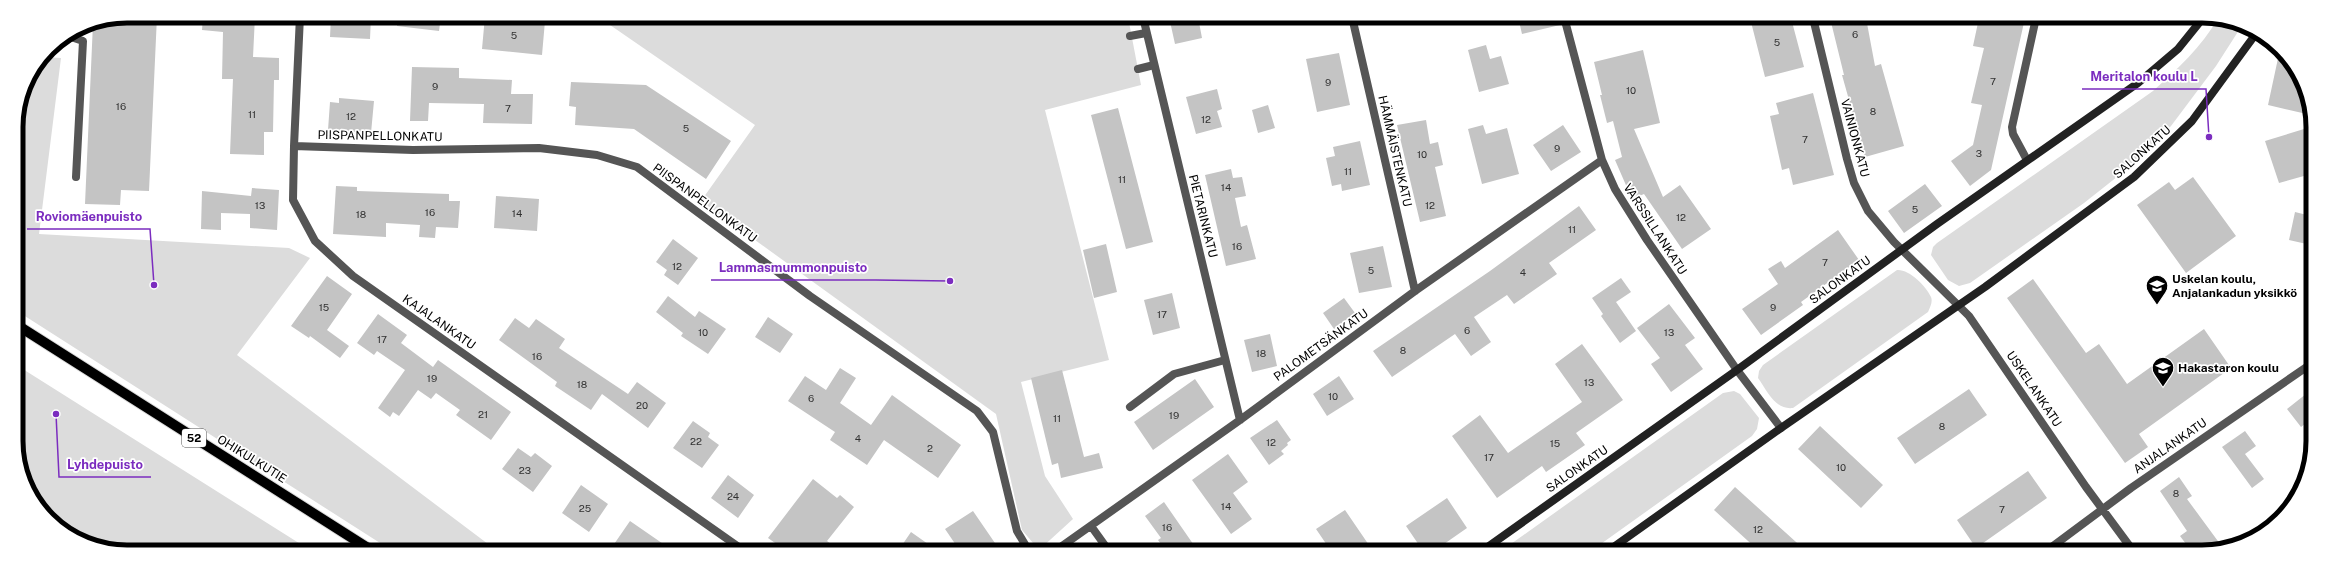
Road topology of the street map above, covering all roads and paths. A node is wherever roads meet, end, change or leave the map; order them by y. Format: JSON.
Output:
{"nodes":[{"id":1,"x":300,"y":23,"type":"edge"},
{"id":2,"x":1144,"y":23,"type":"edge"},
{"id":3,"x":1353,"y":23,"type":"edge"},
{"id":4,"x":1565,"y":23,"type":"edge"},
{"id":5,"x":1814,"y":23,"type":"edge"},
{"id":6,"x":2035,"y":23,"type":"edge"},
{"id":7,"x":2199,"y":23,"type":"edge"},
{"id":8,"x":1146,"y":33,"type":"junction"},
{"id":9,"x":1130,"y":36,"type":"dead end"},
{"id":10,"x":2253,"y":37,"type":"edge"},
{"id":11,"x":74,"y":38,"type":"edge"},
{"id":12,"x":1154,"y":65,"type":"junction"},
{"id":13,"x":1138,"y":69,"type":"dead end"},
{"id":14,"x":294,"y":146,"type":"junction"},
{"id":15,"x":1602,"y":160,"type":"junction"},
{"id":16,"x":2027,"y":160,"type":"junction"},
{"id":17,"x":76,"y":177,"type":"dead end"},
{"id":18,"x":1902,"y":249,"type":"junction"},
{"id":19,"x":1415,"y":291,"type":"junction"},
{"id":20,"x":1959,"y":305,"type":"junction"},
{"id":21,"x":23,"y":329,"type":"edge"},
{"id":22,"x":1225,"y":360,"type":"junction"},
{"id":23,"x":2306,"y":367,"type":"edge"},
{"id":24,"x":1737,"y":370,"type":"junction"},
{"id":25,"x":1130,"y":407,"type":"dead end"},
{"id":26,"x":1240,"y":420,"type":"junction"},
{"id":27,"x":1781,"y":428,"type":"junction"},
{"id":28,"x":2103,"y":508,"type":"junction"},
{"id":29,"x":1091,"y":526,"type":"junction"},
{"id":30,"x":363,"y":545,"type":"edge"},
{"id":31,"x":736,"y":545,"type":"edge"},
{"id":32,"x":1025,"y":545,"type":"edge"},
{"id":33,"x":1064,"y":545,"type":"edge"},
{"id":34,"x":1105,"y":545,"type":"edge"},
{"id":35,"x":1490,"y":545,"type":"edge"},
{"id":36,"x":1616,"y":545,"type":"edge"},
{"id":37,"x":2054,"y":545,"type":"edge"},
{"id":38,"x":2129,"y":545,"type":"edge"}],
"edges":[{"from":1,"to":14,"type":"street","name":"KAJALANKATU"},
{"from":2,"to":8,"type":"street","name":"PIETARINKATU"},
{"from":3,"to":19,"type":"street","name":"HÄMMÄISTENKATU"},
{"from":4,"to":15,"type":"street","name":"VARSSILLANKATU"},
{"from":5,"to":18,"type":"street","name":"VAINIONKATU"},
{"from":6,"to":16,"type":"street"},
{"from":7,"to":16,"type":"main road","name":"SALONKATU"},
{"from":8,"to":9,"type":"street"},
{"from":8,"to":12,"type":"street","name":"PIETARINKATU"},
{"from":10,"to":20,"type":"main road","name":"SALONKATU"},
{"from":11,"to":17,"type":"street"},
{"from":12,"to":13,"type":"street"},
{"from":12,"to":22,"type":"street","name":"PIETARINKATU"},
{"from":14,"to":31,"type":"street","name":"KAJALANKATU"},
{"from":14,"to":32,"type":"street","name":"PIISPANPELLONKATU"},
{"from":15,"to":19,"type":"street","name":"PALOMETSÄNKATU"},
{"from":15,"to":24,"type":"street","name":"VARSSILLANKATU"},
{"from":16,"to":18,"type":"main road","name":"SALONKATU"},
{"from":18,"to":20,"type":"street","name":"USKELANKATU"},
{"from":18,"to":24,"type":"main road","name":"SALONKATU"},
{"from":19,"to":26,"type":"street","name":"PALOMETSÄNKATU"},
{"from":20,"to":27,"type":"main road","name":"SALONKATU"},
{"from":20,"to":28,"type":"street","name":"USKELANKATU"},
{"from":21,"to":30,"type":"main road","name":"OHIKULKUTIE","number":"52"},
{"from":22,"to":25,"type":"street"},
{"from":22,"to":26,"type":"street","name":"PIETARINKATU"},
{"from":23,"to":28,"type":"street","name":"ANJALANKATU"},
{"from":24,"to":27,"type":"street","name":"VARSSILLANKATU"},
{"from":24,"to":35,"type":"main road","name":"SALONKATU"},
{"from":26,"to":29,"type":"street","name":"PALOMETSÄNKATU"},
{"from":27,"to":36,"type":"main road","name":"SALONKATU"},
{"from":28,"to":37,"type":"street","name":"ANJALANKATU"},
{"from":28,"to":38,"type":"street","name":"USKELANKATU"},
{"from":29,"to":33,"type":"street","name":"PALOMETSÄNKATU"},
{"from":29,"to":34,"type":"street"}]}
